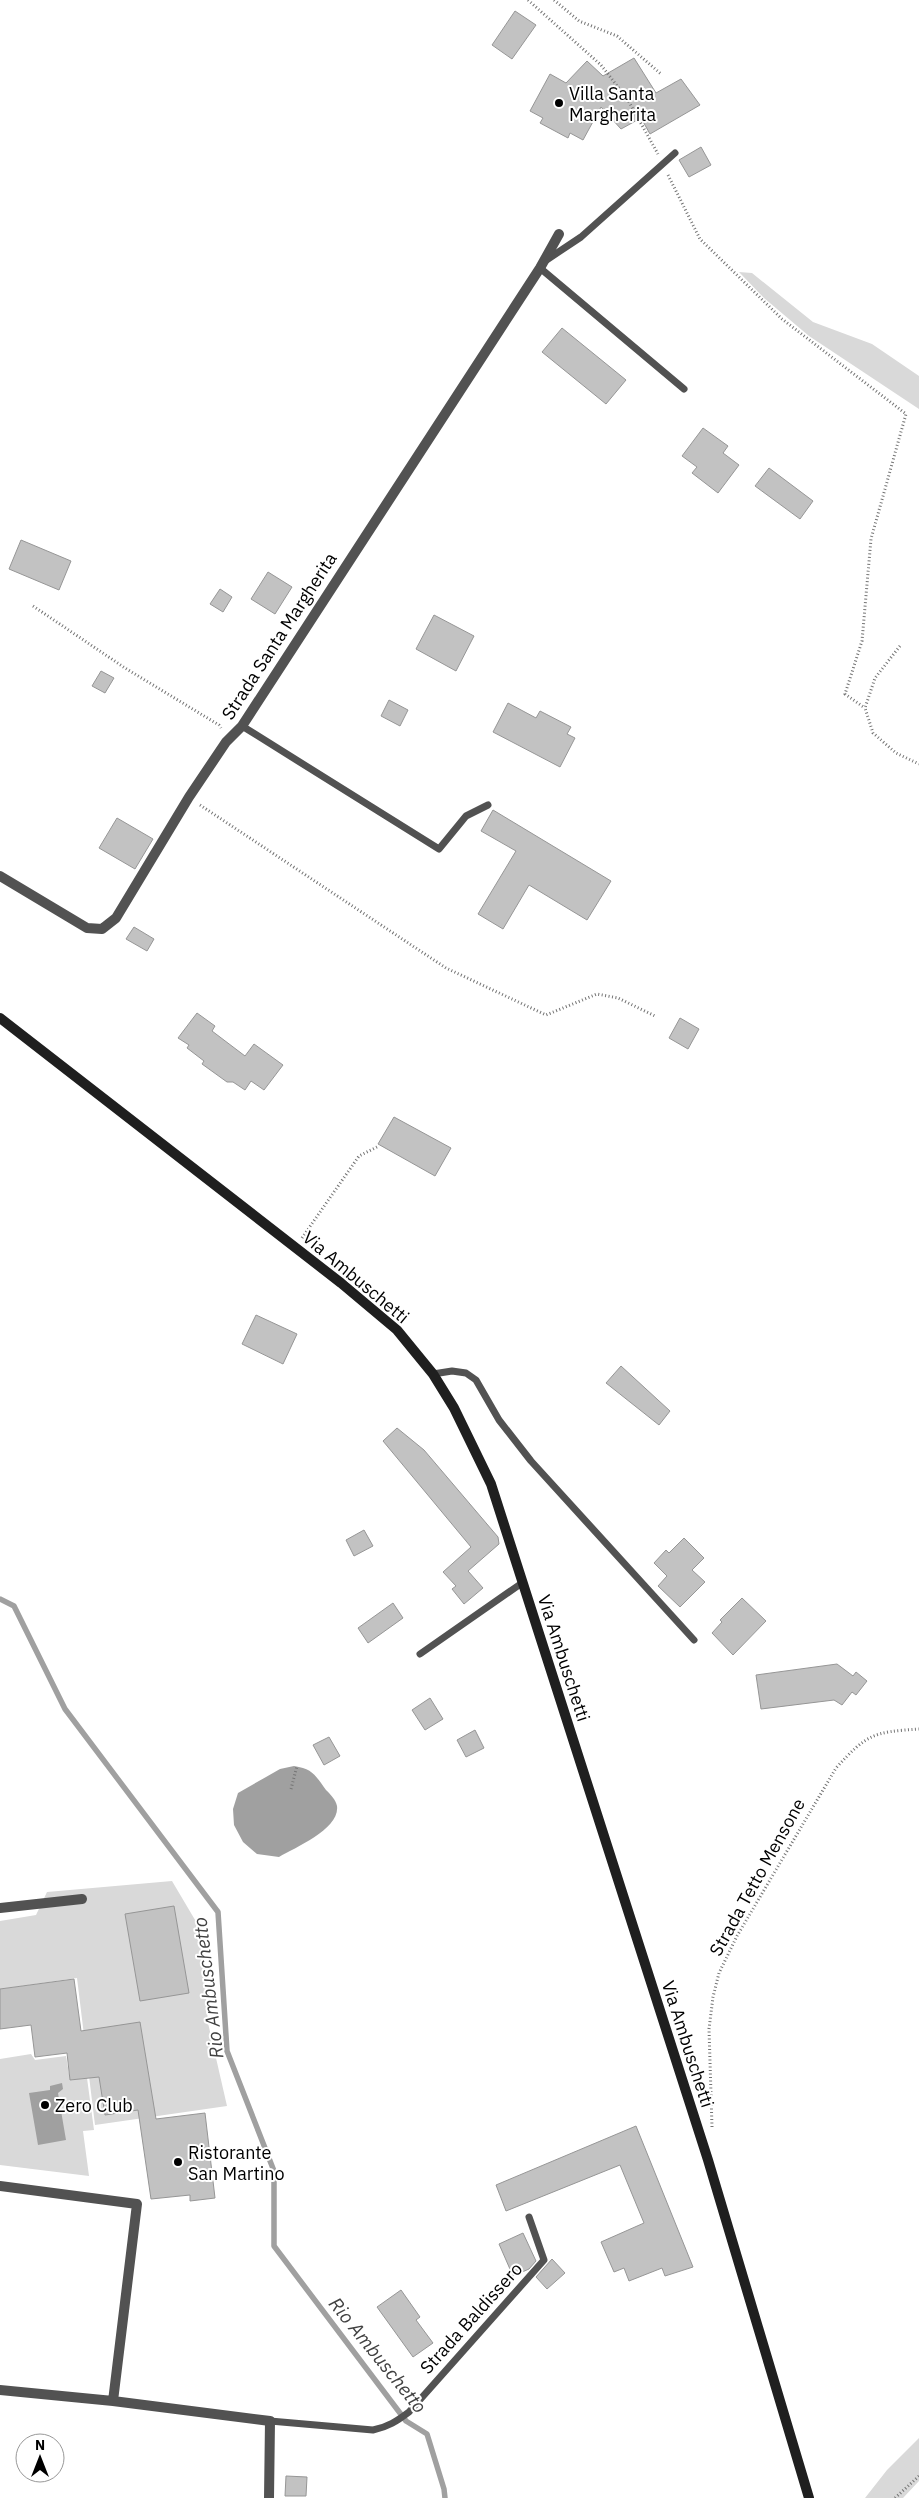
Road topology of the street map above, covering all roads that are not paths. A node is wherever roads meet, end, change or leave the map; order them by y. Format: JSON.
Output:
{"nodes":[{"id":1,"x":675,"y":153,"type":"dead end"},
{"id":2,"x":559,"y":234,"type":"dead end"},
{"id":3,"x":542,"y":265,"type":"junction"},
{"id":4,"x":684,"y":389,"type":"dead end"},
{"id":5,"x":242,"y":726,"type":"junction"},
{"id":6,"x":488,"y":806,"type":"dead end"},
{"id":7,"x":0,"y":876,"type":"edge"},
{"id":8,"x":0,"y":1018,"type":"edge"},
{"id":9,"x":433,"y":1374,"type":"junction"},
{"id":10,"x":522,"y":1583,"type":"junction"},
{"id":11,"x":694,"y":1640,"type":"dead end"},
{"id":12,"x":420,"y":1654,"type":"dead end"},
{"id":13,"x":82,"y":1899,"type":"dead end"},
{"id":14,"x":0,"y":1908,"type":"edge"},
{"id":15,"x":0,"y":2186,"type":"edge"},
{"id":16,"x":529,"y":2217,"type":"dead end"},
{"id":17,"x":0,"y":2390,"type":"edge"},
{"id":18,"x":113,"y":2401,"type":"junction"},
{"id":19,"x":270,"y":2421,"type":"junction"},
{"id":20,"x":269,"y":2498,"type":"edge"},
{"id":21,"x":809,"y":2498,"type":"edge"}],
"edges":[{"from":1,"to":3,"type":"lane"},
{"from":2,"to":3,"type":"street","name":"Strada Santa Margherita"},
{"from":3,"to":4,"type":"lane"},
{"from":3,"to":5,"type":"street","name":"Strada Santa Margherita"},
{"from":5,"to":6,"type":"lane"},
{"from":5,"to":7,"type":"street","name":"Strada Santa Margherita"},
{"from":8,"to":9,"type":"street","name":"Via Ambuschetti"},
{"from":9,"to":10,"type":"street","name":"Via Ambuschetti"},
{"from":9,"to":11,"type":"lane"},
{"from":10,"to":12,"type":"lane"},
{"from":10,"to":21,"type":"street","name":"Via Ambuschetti"},
{"from":13,"to":14,"type":"street"},
{"from":15,"to":18,"type":"street"},
{"from":16,"to":19,"type":"lane","name":"Strada Baldissero"},
{"from":17,"to":18,"type":"street","name":"Strada Baldissero"},
{"from":18,"to":19,"type":"street","name":"Strada Baldissero"},
{"from":19,"to":20,"type":"street"}]}
